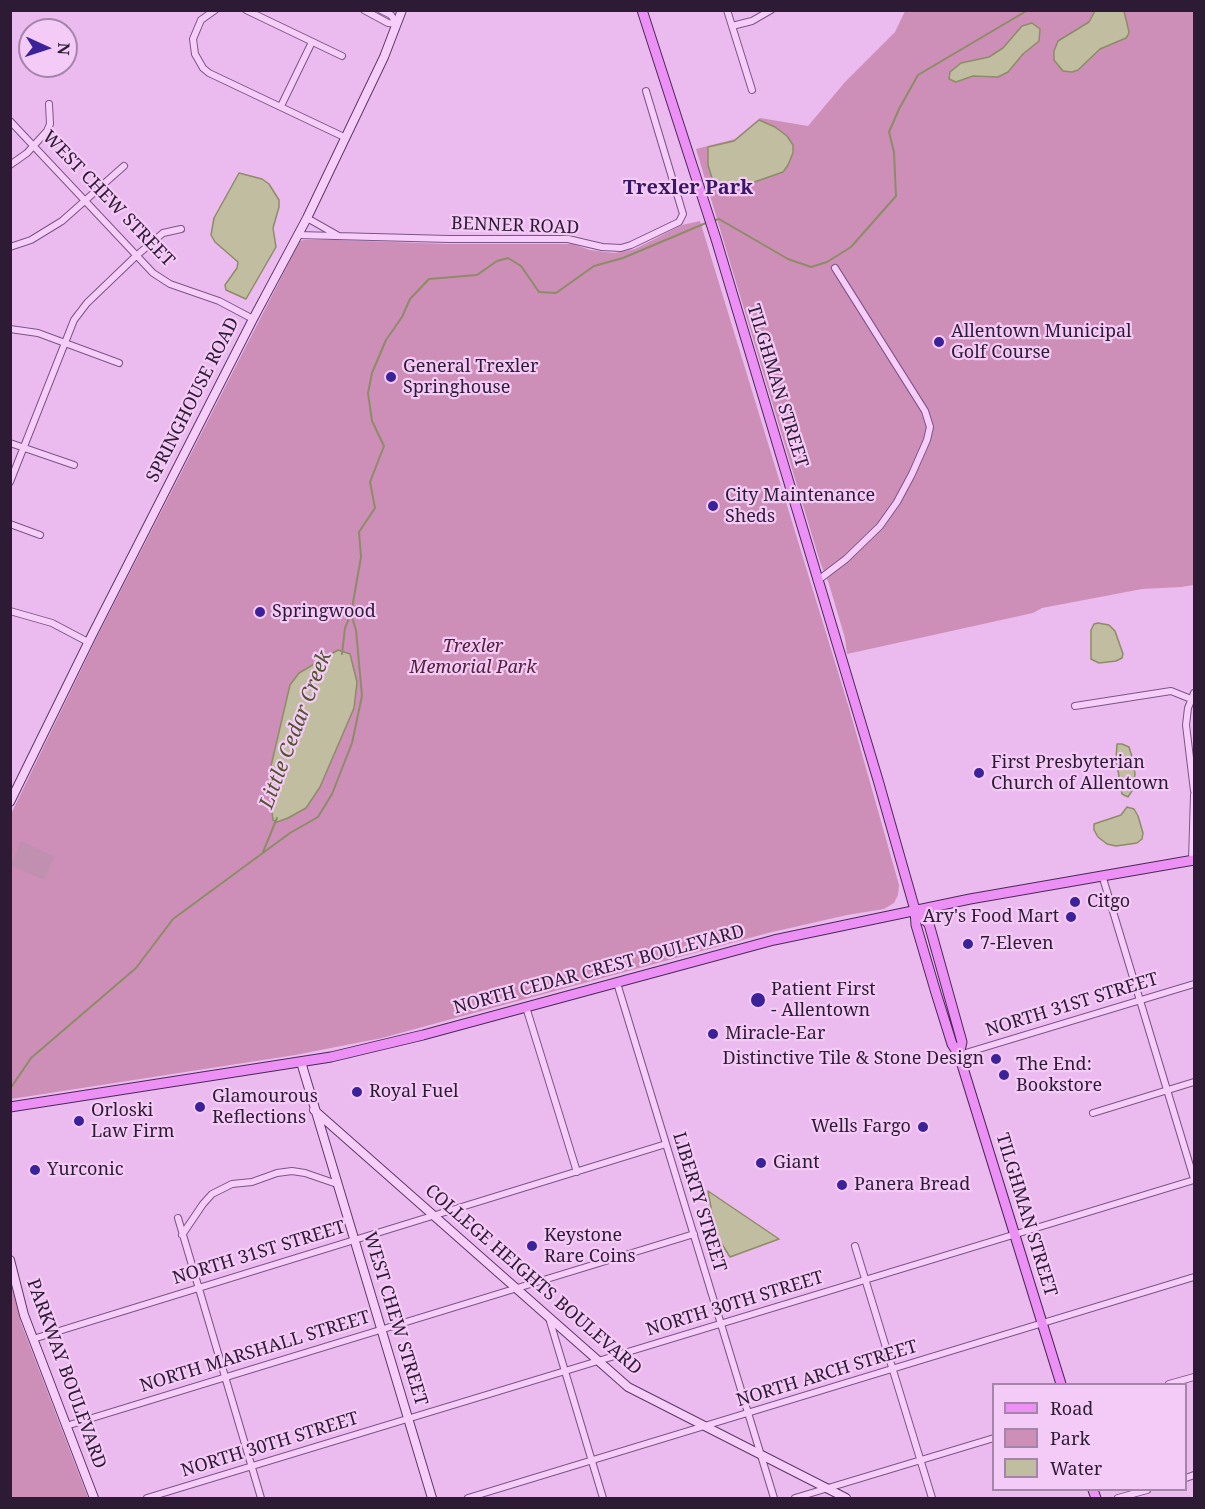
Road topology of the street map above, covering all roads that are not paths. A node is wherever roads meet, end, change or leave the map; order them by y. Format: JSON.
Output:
{"nodes":[{"id":1,"x":215,"y":10,"type":"edge"},
{"id":2,"x":246,"y":10,"type":"edge"},
{"id":3,"x":364,"y":10,"type":"edge"},
{"id":4,"x":381,"y":10,"type":"edge"},
{"id":5,"x":402,"y":10,"type":"edge"},
{"id":6,"x":642,"y":10,"type":"edge"},
{"id":7,"x":727,"y":10,"type":"edge"},
{"id":8,"x":771,"y":10,"type":"edge"},
{"id":9,"x":397,"y":24,"type":"junction"},
{"id":10,"x":732,"y":26,"type":"junction"},
{"id":11,"x":312,"y":42,"type":"junction"},
{"id":12,"x":342,"y":56,"type":"dead end"},
{"id":13,"x":752,"y":90,"type":"dead end"},
{"id":14,"x":646,"y":91,"type":"dead end"},
{"id":15,"x":50,"y":104,"type":"dead end"},
{"id":16,"x":281,"y":106,"type":"junction"},
{"id":17,"x":10,"y":121,"type":"edge"},
{"id":18,"x":344,"y":138,"type":"junction"},
{"id":19,"x":33,"y":146,"type":"junction"},
{"id":20,"x":10,"y":165,"type":"edge"},
{"id":21,"x":124,"y":166,"type":"dead end"},
{"id":22,"x":85,"y":202,"type":"junction"},
{"id":23,"x":307,"y":218,"type":"junction"},
{"id":24,"x":182,"y":229,"type":"dead end"},
{"id":25,"x":298,"y":235,"type":"junction"},
{"id":26,"x":338,"y":235,"type":"junction"},
{"id":27,"x":10,"y":247,"type":"edge"},
{"id":28,"x":136,"y":256,"type":"junction"},
{"id":29,"x":835,"y":268,"type":"dead end"},
{"id":30,"x":253,"y":319,"type":"junction"},
{"id":31,"x":10,"y":329,"type":"edge"},
{"id":32,"x":64,"y":343,"type":"junction"},
{"id":33,"x":119,"y":363,"type":"dead end"},
{"id":34,"x":10,"y":443,"type":"edge"},
{"id":35,"x":24,"y":448,"type":"junction"},
{"id":36,"x":74,"y":465,"type":"dead end"},
{"id":37,"x":10,"y":482,"type":"edge"},
{"id":38,"x":10,"y":524,"type":"edge"},
{"id":39,"x":40,"y":535,"type":"dead end"},
{"id":40,"x":817,"y":581,"type":"junction"},
{"id":41,"x":10,"y":611,"type":"edge"},
{"id":42,"x":88,"y":642,"type":"junction"},
{"id":43,"x":1193,"y":696,"type":"edge"},
{"id":44,"x":1075,"y":706,"type":"dead end"},
{"id":45,"x":1194,"y":793,"type":"edge"},
{"id":46,"x":10,"y":802,"type":"edge"},
{"id":47,"x":1193,"y":860,"type":"edge"},
{"id":48,"x":1102,"y":875,"type":"junction"},
{"id":49,"x":915,"y":910,"type":"junction"},
{"id":50,"x":617,"y":983,"type":"junction"},
{"id":51,"x":1194,"y":984,"type":"edge"},
{"id":52,"x":1141,"y":1000,"type":"junction"},
{"id":53,"x":526,"y":1007,"type":"junction"},
{"id":54,"x":959,"y":1055,"type":"junction"},
{"id":55,"x":301,"y":1062,"type":"junction"},
{"id":56,"x":1194,"y":1082,"type":"edge"},
{"id":57,"x":1168,"y":1090,"type":"junction"},
{"id":58,"x":10,"y":1107,"type":"edge"},
{"id":59,"x":314,"y":1110,"type":"junction"},
{"id":60,"x":1093,"y":1113,"type":"dead end"},
{"id":61,"x":334,"y":1127,"type":"junction"},
{"id":62,"x":666,"y":1144,"type":"junction"},
{"id":63,"x":326,"y":1149,"type":"junction"},
{"id":64,"x":577,"y":1172,"type":"junction"},
{"id":65,"x":1194,"y":1179,"type":"edge"},
{"id":66,"x":337,"y":1184,"type":"junction"},
{"id":67,"x":434,"y":1215,"type":"junction"},
{"id":68,"x":178,"y":1218,"type":"dead end"},
{"id":69,"x":182,"y":1234,"type":"junction"},
{"id":70,"x":694,"y":1234,"type":"junction"},
{"id":71,"x":1015,"y":1234,"type":"junction"},
{"id":72,"x":354,"y":1240,"type":"junction"},
{"id":73,"x":855,"y":1246,"type":"dead end"},
{"id":74,"x":10,"y":1260,"type":"edge"},
{"id":75,"x":1194,"y":1277,"type":"edge"},
{"id":76,"x":865,"y":1280,"type":"junction"},
{"id":77,"x":198,"y":1288,"type":"junction"},
{"id":78,"x":516,"y":1288,"type":"junction"},
{"id":79,"x":549,"y":1317,"type":"junction"},
{"id":80,"x":1043,"y":1323,"type":"junction"},
{"id":81,"x":721,"y":1324,"type":"junction"},
{"id":82,"x":381,"y":1329,"type":"junction"},
{"id":83,"x":33,"y":1339,"type":"junction"},
{"id":84,"x":598,"y":1361,"type":"junction"},
{"id":85,"x":892,"y":1369,"type":"junction"},
{"id":86,"x":565,"y":1371,"type":"junction"},
{"id":87,"x":224,"y":1377,"type":"junction"},
{"id":88,"x":1194,"y":1377,"type":"edge"},
{"id":89,"x":1061,"y":1383,"type":"edge"},
{"id":90,"x":1173,"y":1383,"type":"edge"},
{"id":91,"x":748,"y":1413,"type":"junction"},
{"id":92,"x":408,"y":1419,"type":"junction"},
{"id":93,"x":66,"y":1426,"type":"junction"},
{"id":94,"x":705,"y":1426,"type":"junction"},
{"id":95,"x":992,"y":1438,"type":"edge"},
{"id":96,"x":761,"y":1456,"type":"junction"},
{"id":97,"x":920,"y":1460,"type":"junction"},
{"id":98,"x":592,"y":1461,"type":"junction"},
{"id":99,"x":252,"y":1467,"type":"junction"},
{"id":100,"x":827,"y":1489,"type":"junction"},
{"id":101,"x":1144,"y":1491,"type":"edge"},
{"id":102,"x":94,"y":1498,"type":"edge"},
{"id":103,"x":147,"y":1498,"type":"edge"},
{"id":104,"x":261,"y":1498,"type":"edge"},
{"id":105,"x":432,"y":1498,"type":"edge"},
{"id":106,"x":468,"y":1498,"type":"edge"},
{"id":107,"x":603,"y":1498,"type":"edge"},
{"id":108,"x":774,"y":1498,"type":"edge"},
{"id":109,"x":795,"y":1498,"type":"edge"},
{"id":110,"x":846,"y":1498,"type":"edge"},
{"id":111,"x":932,"y":1498,"type":"edge"},
{"id":112,"x":1118,"y":1498,"type":"edge"}],
"edges":[{"from":1,"to":16,"type":"street"},
{"from":2,"to":11,"type":"street"},
{"from":3,"to":9,"type":"street"},
{"from":4,"to":9,"type":"street"},
{"from":5,"to":9,"type":"street","name":"SPRINGHOUSE ROAD"},
{"from":6,"to":40,"type":"main road","name":"TILGHMAN STREET"},
{"from":7,"to":10,"type":"street"},
{"from":8,"to":10,"type":"street"},
{"from":9,"to":18,"type":"street","name":"SPRINGHOUSE ROAD"},
{"from":10,"to":13,"type":"street"},
{"from":11,"to":12,"type":"street"},
{"from":11,"to":16,"type":"street"},
{"from":14,"to":26,"type":"street","name":"BENNER ROAD"},
{"from":15,"to":19,"type":"street"},
{"from":16,"to":18,"type":"street"},
{"from":17,"to":19,"type":"street","name":"WEST CHEW STREET"},
{"from":18,"to":23,"type":"street","name":"SPRINGHOUSE ROAD"},
{"from":19,"to":20,"type":"street"},
{"from":19,"to":22,"type":"street","name":"WEST CHEW STREET"},
{"from":21,"to":22,"type":"street"},
{"from":22,"to":27,"type":"street"},
{"from":22,"to":28,"type":"street","name":"WEST CHEW STREET"},
{"from":23,"to":25,"type":"street","name":"SPRINGHOUSE ROAD"},
{"from":23,"to":26,"type":"street","name":"BENNER ROAD"},
{"from":24,"to":28,"type":"street"},
{"from":25,"to":26,"type":"street","name":"BENNER ROAD"},
{"from":25,"to":30,"type":"street","name":"SPRINGHOUSE ROAD"},
{"from":28,"to":30,"type":"street","name":"WEST CHEW STREET"},
{"from":28,"to":32,"type":"street"},
{"from":29,"to":40,"type":"street"},
{"from":30,"to":42,"type":"street","name":"SPRINGHOUSE ROAD"},
{"from":31,"to":32,"type":"street"},
{"from":32,"to":33,"type":"street"},
{"from":32,"to":35,"type":"street"},
{"from":34,"to":35,"type":"street"},
{"from":35,"to":36,"type":"street"},
{"from":35,"to":37,"type":"street"},
{"from":38,"to":39,"type":"street"},
{"from":40,"to":49,"type":"main road","name":"TILGHMAN STREET"},
{"from":41,"to":42,"type":"street"},
{"from":42,"to":46,"type":"street","name":"SPRINGHOUSE ROAD"},
{"from":43,"to":44,"type":"street"},
{"from":43,"to":45,"type":"street"},
{"from":45,"to":47,"type":"street"},
{"from":47,"to":48,"type":"main road","name":"NORTH CEDAR CREST BOULEVARD"},
{"from":48,"to":49,"type":"main road","name":"NORTH CEDAR CREST BOULEVARD"},
{"from":48,"to":52,"type":"street"},
{"from":49,"to":50,"type":"main road","name":"NORTH CEDAR CREST BOULEVARD"},
{"from":49,"to":54,"type":"main road","name":"TILGHMAN STREET"},
{"from":50,"to":53,"type":"main road","name":"NORTH CEDAR CREST BOULEVARD"},
{"from":50,"to":62,"type":"street","name":"LIBERTY STREET"},
{"from":51,"to":52,"type":"street","name":"NORTH 31ST STREET"},
{"from":52,"to":54,"type":"street","name":"NORTH 31ST STREET"},
{"from":52,"to":57,"type":"street"},
{"from":53,"to":55,"type":"main road","name":"NORTH CEDAR CREST BOULEVARD"},
{"from":53,"to":64,"type":"street"},
{"from":54,"to":71,"type":"main road","name":"TILGHMAN STREET"},
{"from":55,"to":58,"type":"main road","name":"NORTH CEDAR CREST BOULEVARD"},
{"from":55,"to":59,"type":"street","name":"WEST CHEW STREET"},
{"from":56,"to":57,"type":"street"},
{"from":57,"to":60,"type":"street"},
{"from":57,"to":65,"type":"street"},
{"from":59,"to":61,"type":"street","name":"COLLEGE HEIGHTS BOULEVARD"},
{"from":59,"to":63,"type":"street","name":"WEST CHEW STREET"},
{"from":61,"to":63,"type":"street"},
{"from":61,"to":67,"type":"street","name":"COLLEGE HEIGHTS BOULEVARD"},
{"from":62,"to":64,"type":"street","name":"NORTH 31ST STREET"},
{"from":62,"to":70,"type":"street","name":"LIBERTY STREET"},
{"from":63,"to":66,"type":"street","name":"WEST CHEW STREET"},
{"from":64,"to":67,"type":"street","name":"NORTH 31ST STREET"},
{"from":65,"to":71,"type":"street","name":"NORTH 30TH STREET"},
{"from":66,"to":69,"type":"street"},
{"from":66,"to":72,"type":"street","name":"WEST CHEW STREET"},
{"from":67,"to":72,"type":"street","name":"NORTH 31ST STREET"},
{"from":67,"to":78,"type":"street","name":"COLLEGE HEIGHTS BOULEVARD"},
{"from":68,"to":69,"type":"street"},
{"from":69,"to":77,"type":"street"},
{"from":70,"to":78,"type":"street","name":"NORTH MARSHALL STREET"},
{"from":70,"to":81,"type":"street","name":"LIBERTY STREET"},
{"from":71,"to":76,"type":"street","name":"NORTH 30TH STREET"},
{"from":71,"to":80,"type":"main road","name":"TILGHMAN STREET"},
{"from":72,"to":77,"type":"street","name":"NORTH 31ST STREET"},
{"from":72,"to":82,"type":"street","name":"WEST CHEW STREET"},
{"from":73,"to":76,"type":"street"},
{"from":74,"to":83,"type":"street","name":"PARKWAY BOULEVARD"},
{"from":75,"to":80,"type":"street","name":"NORTH ARCH STREET"},
{"from":76,"to":81,"type":"street","name":"NORTH 30TH STREET"},
{"from":76,"to":85,"type":"street"},
{"from":77,"to":83,"type":"street","name":"NORTH 31ST STREET"},
{"from":77,"to":87,"type":"street"},
{"from":78,"to":79,"type":"street","name":"COLLEGE HEIGHTS BOULEVARD"},
{"from":78,"to":82,"type":"street","name":"NORTH MARSHALL STREET"},
{"from":79,"to":84,"type":"street","name":"COLLEGE HEIGHTS BOULEVARD"},
{"from":79,"to":86,"type":"street"},
{"from":80,"to":85,"type":"street","name":"NORTH ARCH STREET"},
{"from":80,"to":89,"type":"main road","name":"TILGHMAN STREET"},
{"from":81,"to":84,"type":"street","name":"NORTH 30TH STREET"},
{"from":81,"to":91,"type":"street","name":"LIBERTY STREET"},
{"from":82,"to":87,"type":"street","name":"NORTH MARSHALL STREET"},
{"from":82,"to":92,"type":"street","name":"WEST CHEW STREET"},
{"from":83,"to":93,"type":"street","name":"PARKWAY BOULEVARD"},
{"from":84,"to":86,"type":"street","name":"NORTH 30TH STREET"},
{"from":84,"to":94,"type":"street","name":"COLLEGE HEIGHTS BOULEVARD"},
{"from":85,"to":91,"type":"street","name":"NORTH ARCH STREET"},
{"from":85,"to":97,"type":"street"},
{"from":86,"to":92,"type":"street","name":"NORTH 30TH STREET"},
{"from":86,"to":98,"type":"street"},
{"from":87,"to":93,"type":"street","name":"NORTH MARSHALL STREET"},
{"from":87,"to":99,"type":"street"},
{"from":88,"to":90,"type":"street"},
{"from":91,"to":94,"type":"street","name":"NORTH ARCH STREET"},
{"from":91,"to":96,"type":"street","name":"LIBERTY STREET"},
{"from":92,"to":99,"type":"street","name":"NORTH 30TH STREET"},
{"from":92,"to":105,"type":"street","name":"WEST CHEW STREET"},
{"from":93,"to":102,"type":"street","name":"PARKWAY BOULEVARD"},
{"from":94,"to":96,"type":"street","name":"COLLEGE HEIGHTS BOULEVARD"},
{"from":94,"to":98,"type":"street","name":"NORTH ARCH STREET"},
{"from":95,"to":97,"type":"street"},
{"from":96,"to":100,"type":"street","name":"COLLEGE HEIGHTS BOULEVARD"},
{"from":96,"to":108,"type":"street","name":"LIBERTY STREET"},
{"from":97,"to":100,"type":"street"},
{"from":97,"to":111,"type":"street"},
{"from":98,"to":106,"type":"street","name":"NORTH ARCH STREET"},
{"from":98,"to":107,"type":"street"},
{"from":99,"to":103,"type":"street","name":"NORTH 30TH STREET"},
{"from":99,"to":104,"type":"street"},
{"from":100,"to":109,"type":"street"},
{"from":100,"to":110,"type":"street","name":"COLLEGE HEIGHTS BOULEVARD"},
{"from":101,"to":112,"type":"street"}]}
